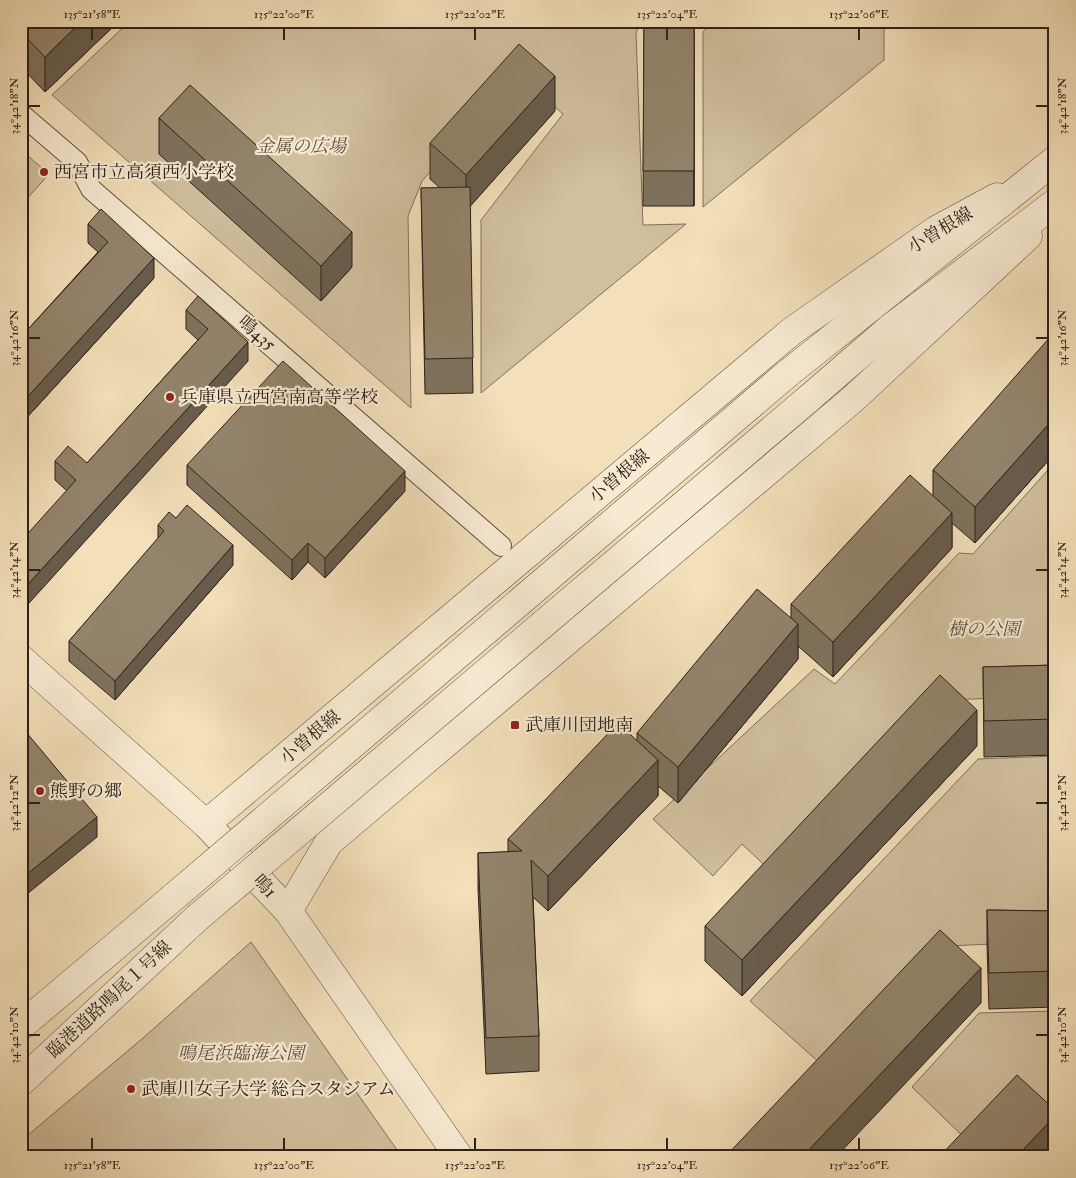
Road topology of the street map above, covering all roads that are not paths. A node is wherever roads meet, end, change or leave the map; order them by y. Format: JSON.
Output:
{"nodes":[{"id":1,"x":21,"y":114,"type":"edge"},
{"id":2,"x":1055,"y":160,"type":"edge"},
{"id":3,"x":1030,"y":179,"type":"junction"},
{"id":4,"x":1055,"y":203,"type":"edge"},
{"id":5,"x":1055,"y":211,"type":"edge"},
{"id":6,"x":502,"y":546,"type":"dead end"},
{"id":7,"x":21,"y":659,"type":"edge"},
{"id":8,"x":206,"y":824,"type":"junction"},
{"id":9,"x":288,"y":911,"type":"junction"},
{"id":10,"x":21,"y":1026,"type":"edge"},
{"id":11,"x":21,"y":1082,"type":"edge"},
{"id":12,"x":459,"y":1157,"type":"edge"}],
"edges":[{"from":1,"to":6,"type":"street","name":"鳴435"},
{"from":2,"to":3,"type":"street","name":"小曽根線"},
{"from":3,"to":8,"type":"street","name":"小曽根線"},
{"from":3,"to":10,"type":"street","name":"臨港道路鳴尾１号線","bridge":true},
{"from":4,"to":11,"type":"street","name":"臨港道路鳴尾１号線","bridge":true},
{"from":5,"to":9,"type":"street"},
{"from":7,"to":8,"type":"street","name":"鳴1"},
{"from":8,"to":9,"type":"street","name":"鳴1"},
{"from":9,"to":12,"type":"street","name":"鳴1"}]}
